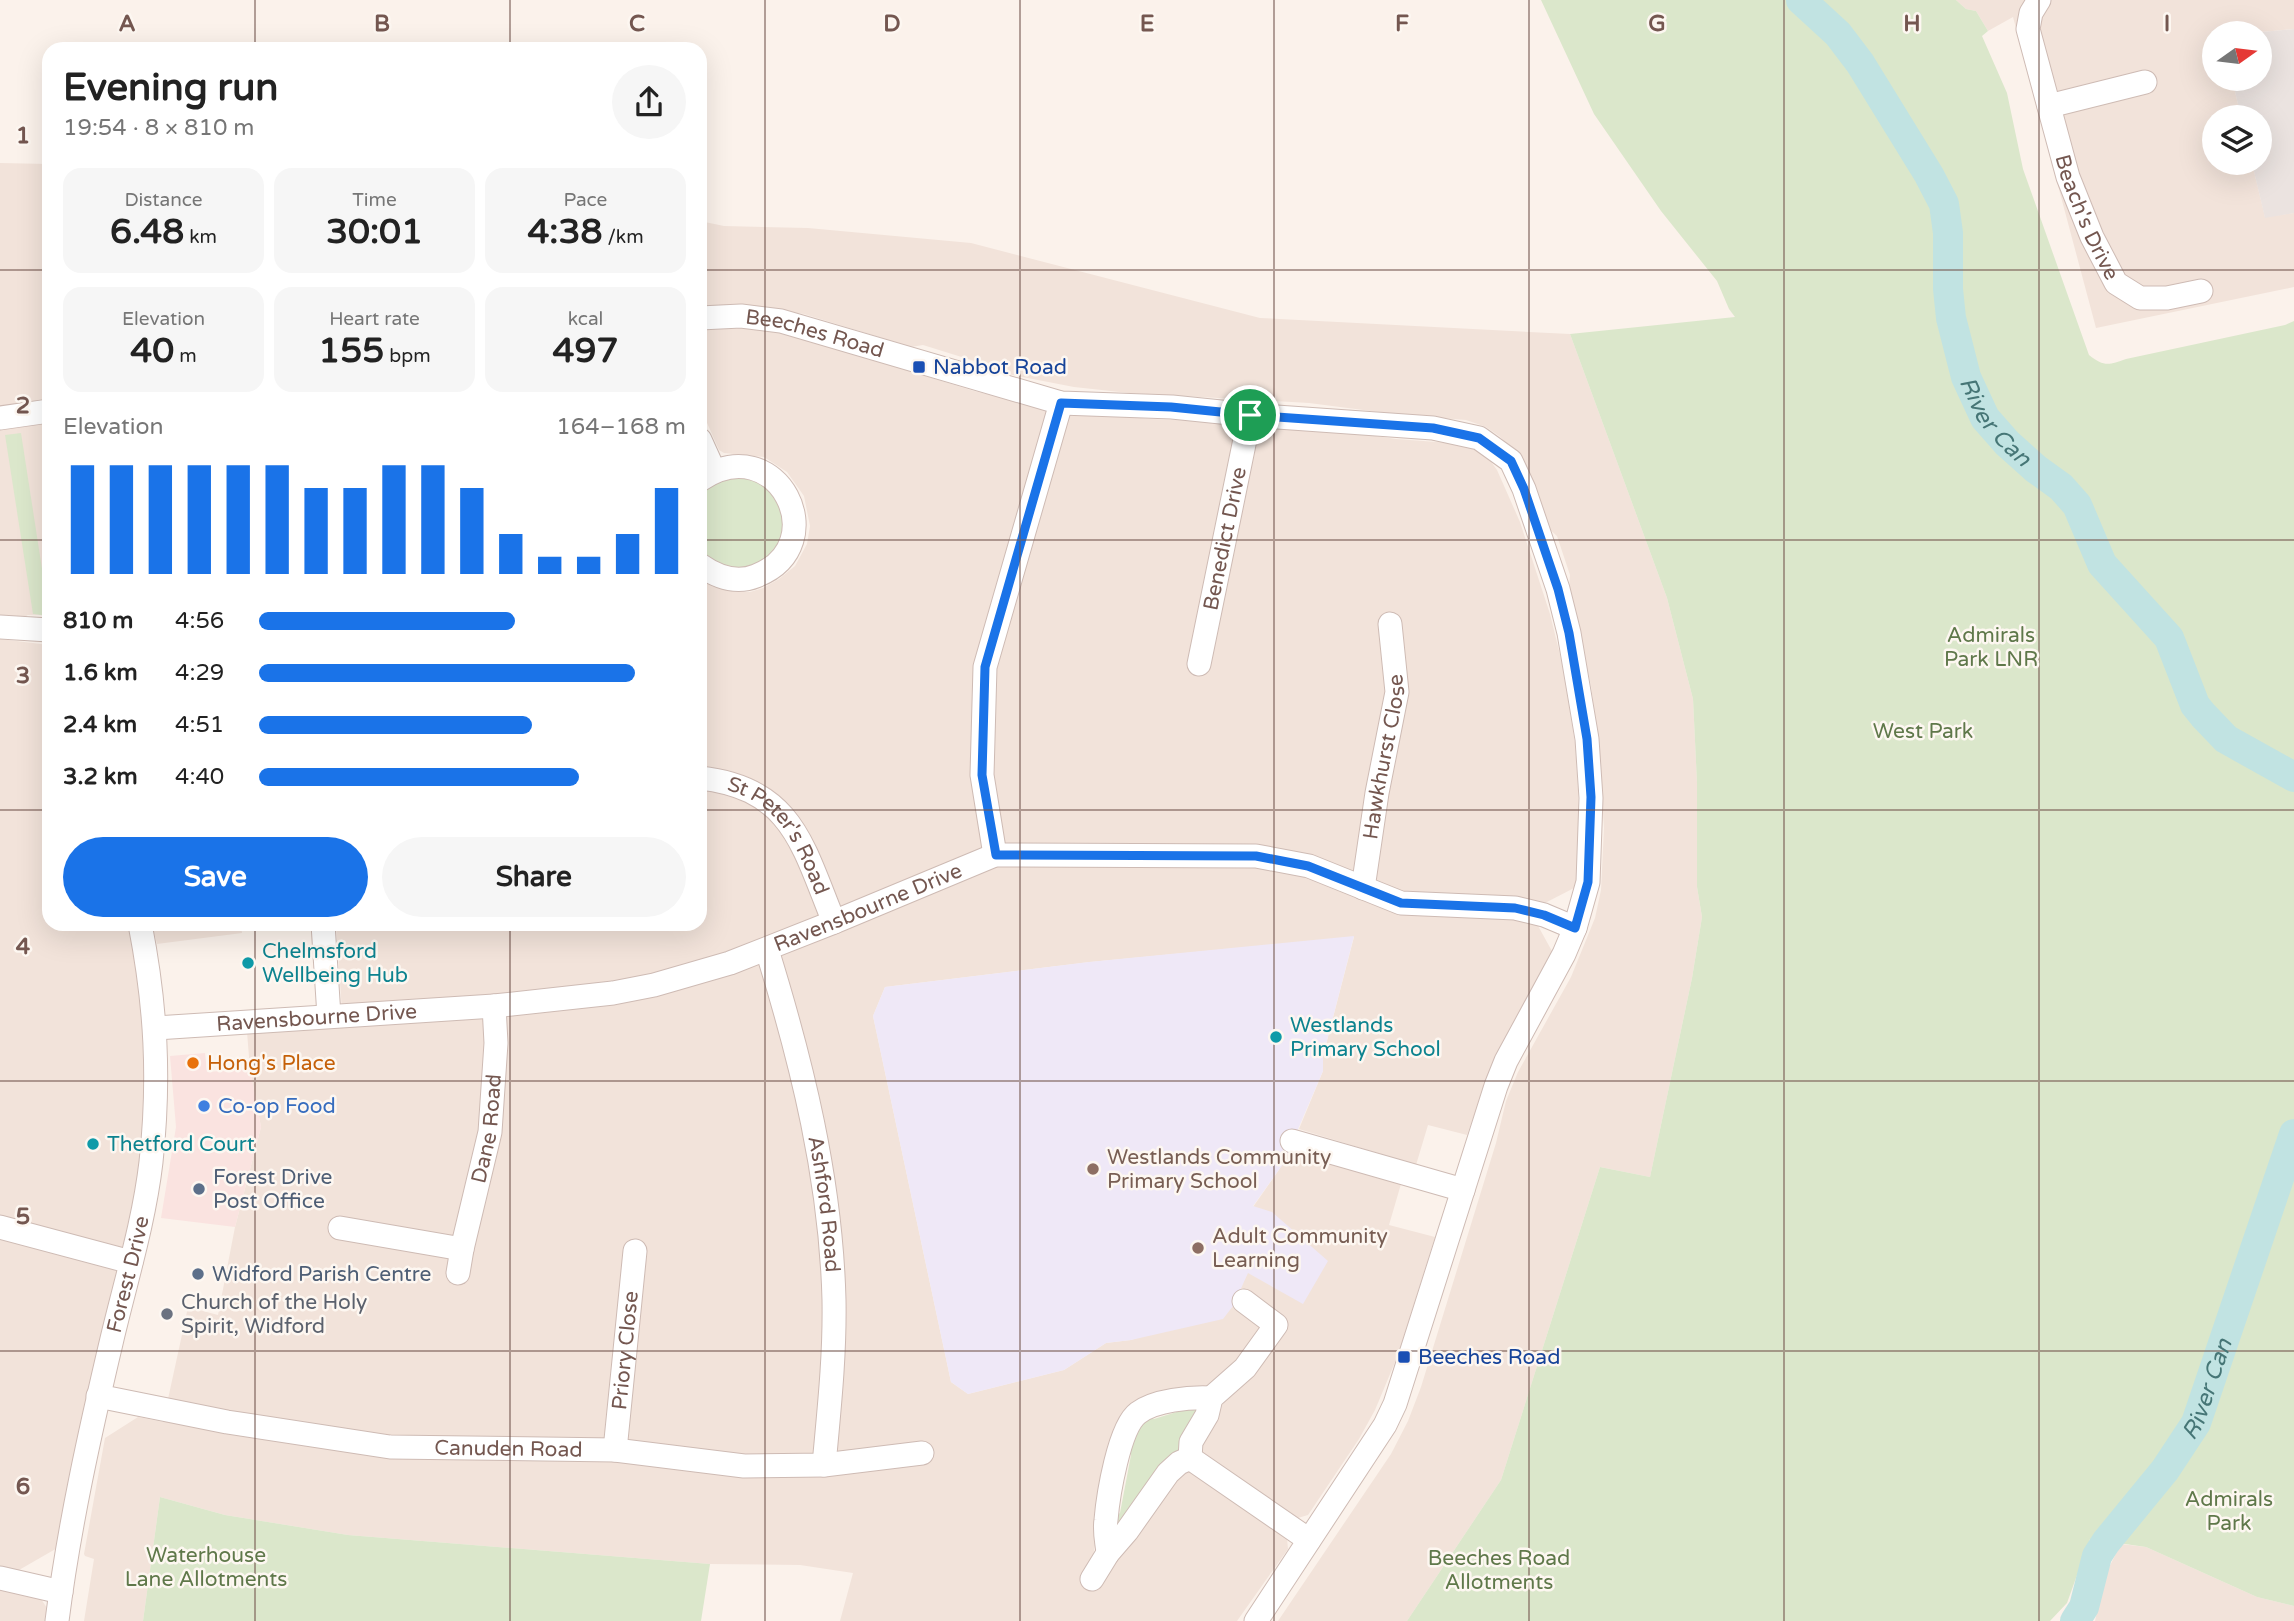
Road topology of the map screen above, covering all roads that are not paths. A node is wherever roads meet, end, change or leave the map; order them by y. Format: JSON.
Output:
{"nodes":[{"id":1,"x":2039,"y":0,"type":"edge"},
{"id":2,"x":2145,"y":82,"type":"dead end"},
{"id":3,"x":2049,"y":106,"type":"junction"},
{"id":4,"x":2201,"y":291,"type":"dead end"},
{"id":5,"x":707,"y":318,"type":"edge"},
{"id":6,"x":1061,"y":403,"type":"junction"},
{"id":7,"x":42,"y":412,"type":"edge"},
{"id":8,"x":1250,"y":415,"type":"junction"},
{"id":9,"x":0,"y":418,"type":"edge"},
{"id":10,"x":707,"y":476,"type":"edge"},
{"id":11,"x":707,"y":570,"type":"edge"},
{"id":12,"x":1390,"y":624,"type":"dead end"},
{"id":13,"x":0,"y":627,"type":"edge"},
{"id":14,"x":42,"y":630,"type":"edge"},
{"id":15,"x":1199,"y":664,"type":"dead end"},
{"id":16,"x":707,"y":779,"type":"edge"},
{"id":17,"x":996,"y":855,"type":"junction"},
{"id":18,"x":1363,"y":888,"type":"junction"},
{"id":19,"x":834,"y":922,"type":"junction"},
{"id":20,"x":1575,"y":928,"type":"junction"},
{"id":21,"x":141,"y":931,"type":"edge"},
{"id":22,"x":323,"y":931,"type":"edge"},
{"id":23,"x":767,"y":950,"type":"junction"},
{"id":24,"x":494,"y":1006,"type":"junction"},
{"id":25,"x":329,"y":1016,"type":"junction"},
{"id":26,"x":156,"y":1028,"type":"junction"},
{"id":27,"x":1292,"y":1141,"type":"dead end"},
{"id":28,"x":1463,"y":1190,"type":"junction"},
{"id":29,"x":0,"y":1227,"type":"edge"},
{"id":30,"x":340,"y":1228,"type":"dead end"},
{"id":31,"x":462,"y":1249,"type":"junction"},
{"id":32,"x":635,"y":1251,"type":"dead end"},
{"id":33,"x":131,"y":1262,"type":"junction"},
{"id":34,"x":458,"y":1273,"type":"dead end"},
{"id":35,"x":1244,"y":1301,"type":"dead end"},
{"id":36,"x":99,"y":1396,"type":"junction"},
{"id":37,"x":1211,"y":1398,"type":"junction"},
{"id":38,"x":615,"y":1450,"type":"junction"},
{"id":39,"x":922,"y":1453,"type":"dead end"},
{"id":40,"x":1190,"y":1458,"type":"junction"},
{"id":41,"x":824,"y":1465,"type":"junction"},
{"id":42,"x":1309,"y":1540,"type":"junction"},
{"id":43,"x":1108,"y":1553,"type":"junction"},
{"id":44,"x":0,"y":1578,"type":"edge"},
{"id":45,"x":1092,"y":1578,"type":"dead end"},
{"id":46,"x":61,"y":1592,"type":"junction"},
{"id":47,"x":57,"y":1621,"type":"edge"},
{"id":48,"x":1256,"y":1621,"type":"edge"}],
"edges":[{"from":1,"to":3,"type":"street","name":"Beach's Drive"},
{"from":2,"to":3,"type":"street"},
{"from":3,"to":4,"type":"street","name":"Beach's Drive"},
{"from":5,"to":6,"type":"street","name":"Beeches Road"},
{"from":6,"to":8,"type":"street","name":"Beeches Road"},
{"from":6,"to":17,"type":"street"},
{"from":7,"to":9,"type":"street"},
{"from":8,"to":15,"type":"street","name":"Benedict Drive"},
{"from":8,"to":20,"type":"street","name":"Beeches Road"},
{"from":10,"to":11,"type":"street"},
{"from":12,"to":18,"type":"street","name":"Hawkhurst Close"},
{"from":13,"to":14,"type":"street"},
{"from":16,"to":19,"type":"street","name":"St Peter's Road"},
{"from":17,"to":18,"type":"street","name":"Ravensbourne Drive"},
{"from":17,"to":19,"type":"street","name":"Ravensbourne Drive"},
{"from":18,"to":20,"type":"street","name":"Ravensbourne Drive"},
{"from":19,"to":23,"type":"street","name":"Ravensbourne Drive"},
{"from":20,"to":28,"type":"street","name":"Beeches Road"},
{"from":21,"to":26,"type":"street","name":"Forest Drive"},
{"from":22,"to":25,"type":"street"},
{"from":23,"to":24,"type":"street","name":"Ravensbourne Drive"},
{"from":23,"to":41,"type":"street","name":"Ashford Road"},
{"from":24,"to":25,"type":"street","name":"Ravensbourne Drive"},
{"from":24,"to":31,"type":"street","name":"Dane Road"},
{"from":25,"to":26,"type":"street","name":"Ravensbourne Drive"},
{"from":26,"to":33,"type":"street","name":"Forest Drive"},
{"from":27,"to":28,"type":"street"},
{"from":28,"to":42,"type":"street","name":"Beeches Road"},
{"from":29,"to":33,"type":"street"},
{"from":30,"to":31,"type":"street"},
{"from":31,"to":34,"type":"street","name":"Dane Road"},
{"from":32,"to":38,"type":"street","name":"Priory Close"},
{"from":33,"to":36,"type":"street","name":"Forest Drive"},
{"from":35,"to":37,"type":"street"},
{"from":36,"to":38,"type":"street","name":"Canuden Road"},
{"from":36,"to":46,"type":"street","name":"Forest Drive"},
{"from":37,"to":40,"type":"street"},
{"from":37,"to":43,"type":"street"},
{"from":38,"to":41,"type":"street","name":"Canuden Road"},
{"from":39,"to":41,"type":"street","name":"Canuden Road"},
{"from":40,"to":42,"type":"street"},
{"from":40,"to":43,"type":"street"},
{"from":42,"to":48,"type":"street","name":"Beeches Road"},
{"from":43,"to":45,"type":"street"},
{"from":44,"to":46,"type":"street"},
{"from":46,"to":47,"type":"street","name":"Forest Drive"}]}
